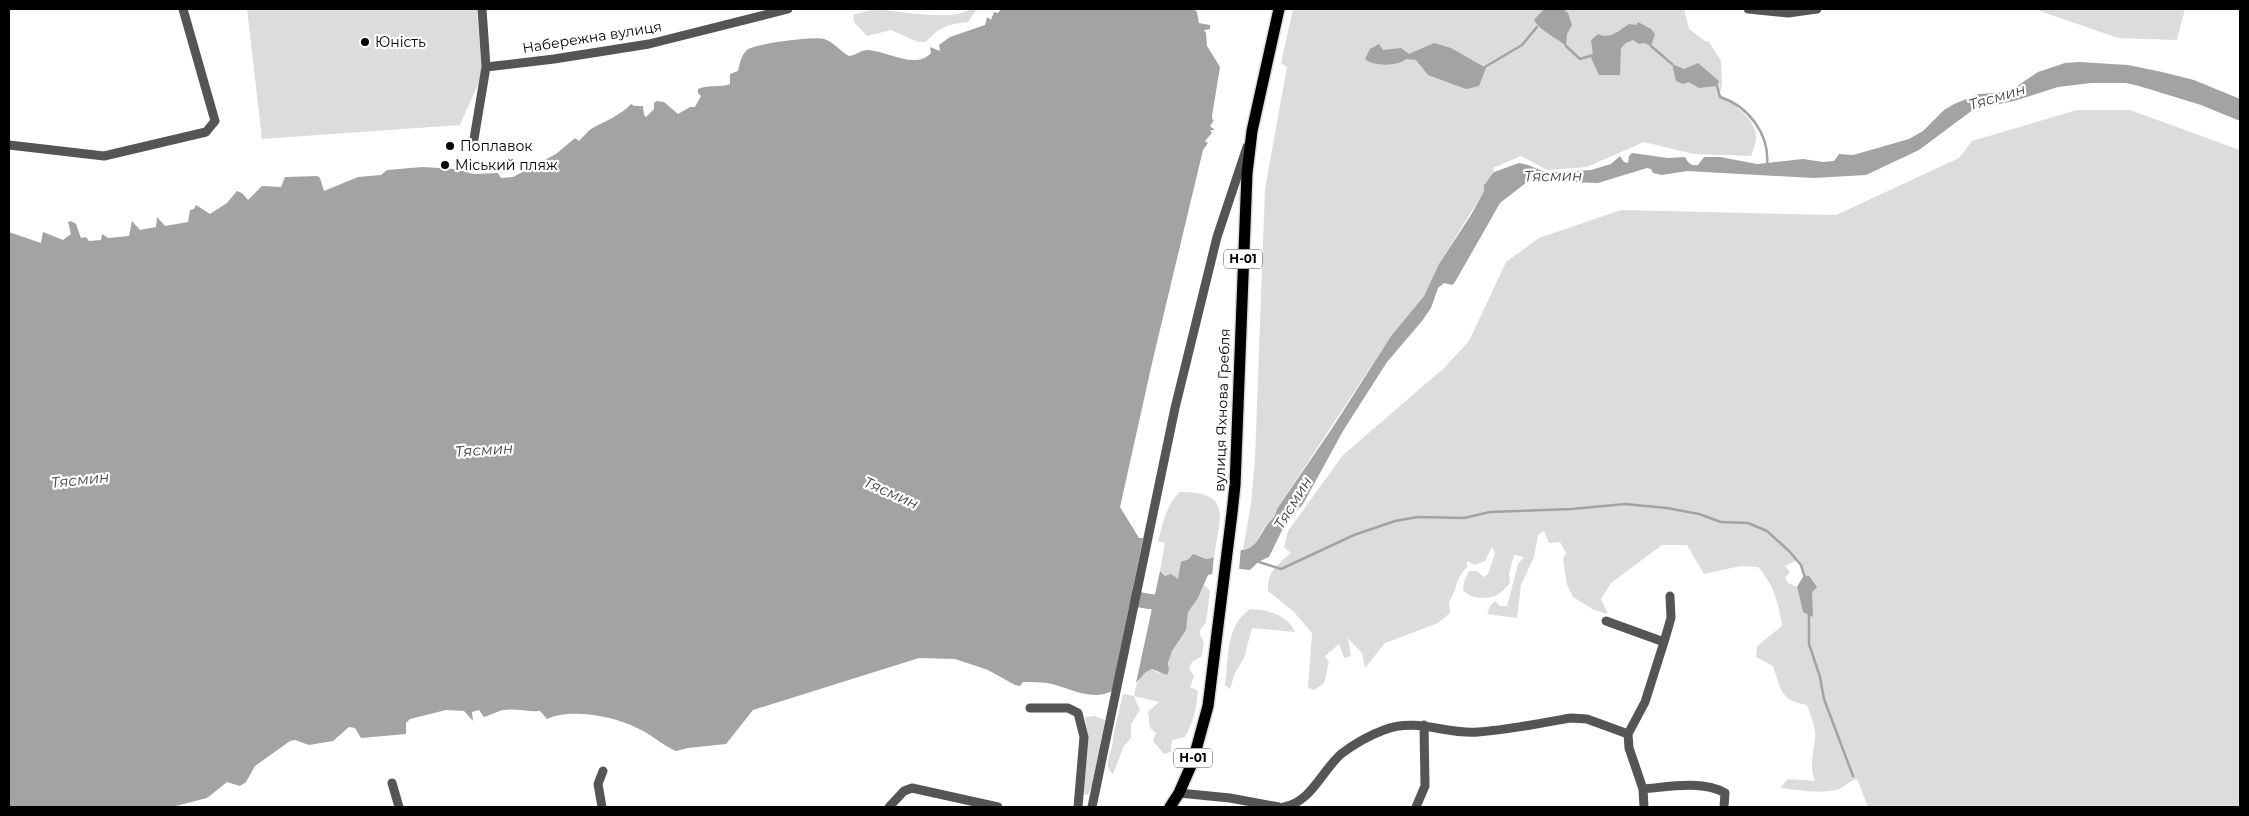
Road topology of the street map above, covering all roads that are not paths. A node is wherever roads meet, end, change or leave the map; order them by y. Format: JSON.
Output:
{"nodes":[{"id":1,"x":183,"y":9,"type":"edge"},
{"id":2,"x":482,"y":9,"type":"edge"},
{"id":3,"x":788,"y":9,"type":"edge"},
{"id":4,"x":1279,"y":9,"type":"edge"},
{"id":5,"x":1748,"y":9,"type":"edge"},
{"id":6,"x":1817,"y":9,"type":"edge"},
{"id":7,"x":486,"y":67,"type":"junction"},
{"id":8,"x":1252,"y":130,"type":"junction"},
{"id":9,"x":474,"y":139,"type":"dead end"},
{"id":10,"x":9,"y":145,"type":"edge"},
{"id":11,"x":1670,"y":596,"type":"dead end"},
{"id":12,"x":1606,"y":621,"type":"dead end"},
{"id":13,"x":1664,"y":642,"type":"junction"},
{"id":14,"x":1030,"y":708,"type":"dead end"},
{"id":15,"x":1424,"y":725,"type":"junction"},
{"id":16,"x":1628,"y":734,"type":"junction"},
{"id":17,"x":603,"y":771,"type":"dead end"},
{"id":18,"x":392,"y":783,"type":"dead end"},
{"id":19,"x":1643,"y":789,"type":"junction"},
{"id":20,"x":1179,"y":793,"type":"junction"},
{"id":21,"x":1296,"y":806,"type":"edge"},
{"id":22,"x":398,"y":807,"type":"edge"},
{"id":23,"x":602,"y":807,"type":"edge"},
{"id":24,"x":889,"y":807,"type":"edge"},
{"id":25,"x":998,"y":807,"type":"edge"},
{"id":26,"x":1078,"y":807,"type":"edge"},
{"id":27,"x":1092,"y":807,"type":"edge"},
{"id":28,"x":1170,"y":807,"type":"edge"},
{"id":29,"x":1279,"y":807,"type":"edge"},
{"id":30,"x":1284,"y":807,"type":"edge"},
{"id":31,"x":1416,"y":807,"type":"edge"},
{"id":32,"x":1644,"y":807,"type":"edge"},
{"id":33,"x":1724,"y":807,"type":"edge"}],
"edges":[{"from":1,"to":10,"type":"street"},
{"from":2,"to":7,"type":"street"},
{"from":3,"to":7,"type":"street","name":"Набережна вулиця"},
{"from":4,"to":8,"type":"main road","name":"вулиця Яхнова Гребля","number":"Н-01"},
{"from":5,"to":6,"type":"street"},
{"from":7,"to":9,"type":"street"},
{"from":8,"to":20,"type":"main road","name":"вулиця Яхнова Гребля","number":"Н-01"},
{"from":8,"to":27,"type":"street"},
{"from":11,"to":13,"type":"street"},
{"from":12,"to":13,"type":"street"},
{"from":13,"to":16,"type":"street"},
{"from":14,"to":26,"type":"street"},
{"from":15,"to":16,"type":"street"},
{"from":15,"to":21,"type":"street"},
{"from":15,"to":31,"type":"street"},
{"from":16,"to":19,"type":"street"},
{"from":17,"to":23,"type":"street"},
{"from":18,"to":22,"type":"street"},
{"from":19,"to":32,"type":"street"},
{"from":19,"to":33,"type":"street"},
{"from":20,"to":28,"type":"main road","name":"вулиця Яхнова Гребля","number":"Н-01"},
{"from":20,"to":29,"type":"street"},
{"from":21,"to":30,"type":"street"},
{"from":24,"to":25,"type":"street"}]}
